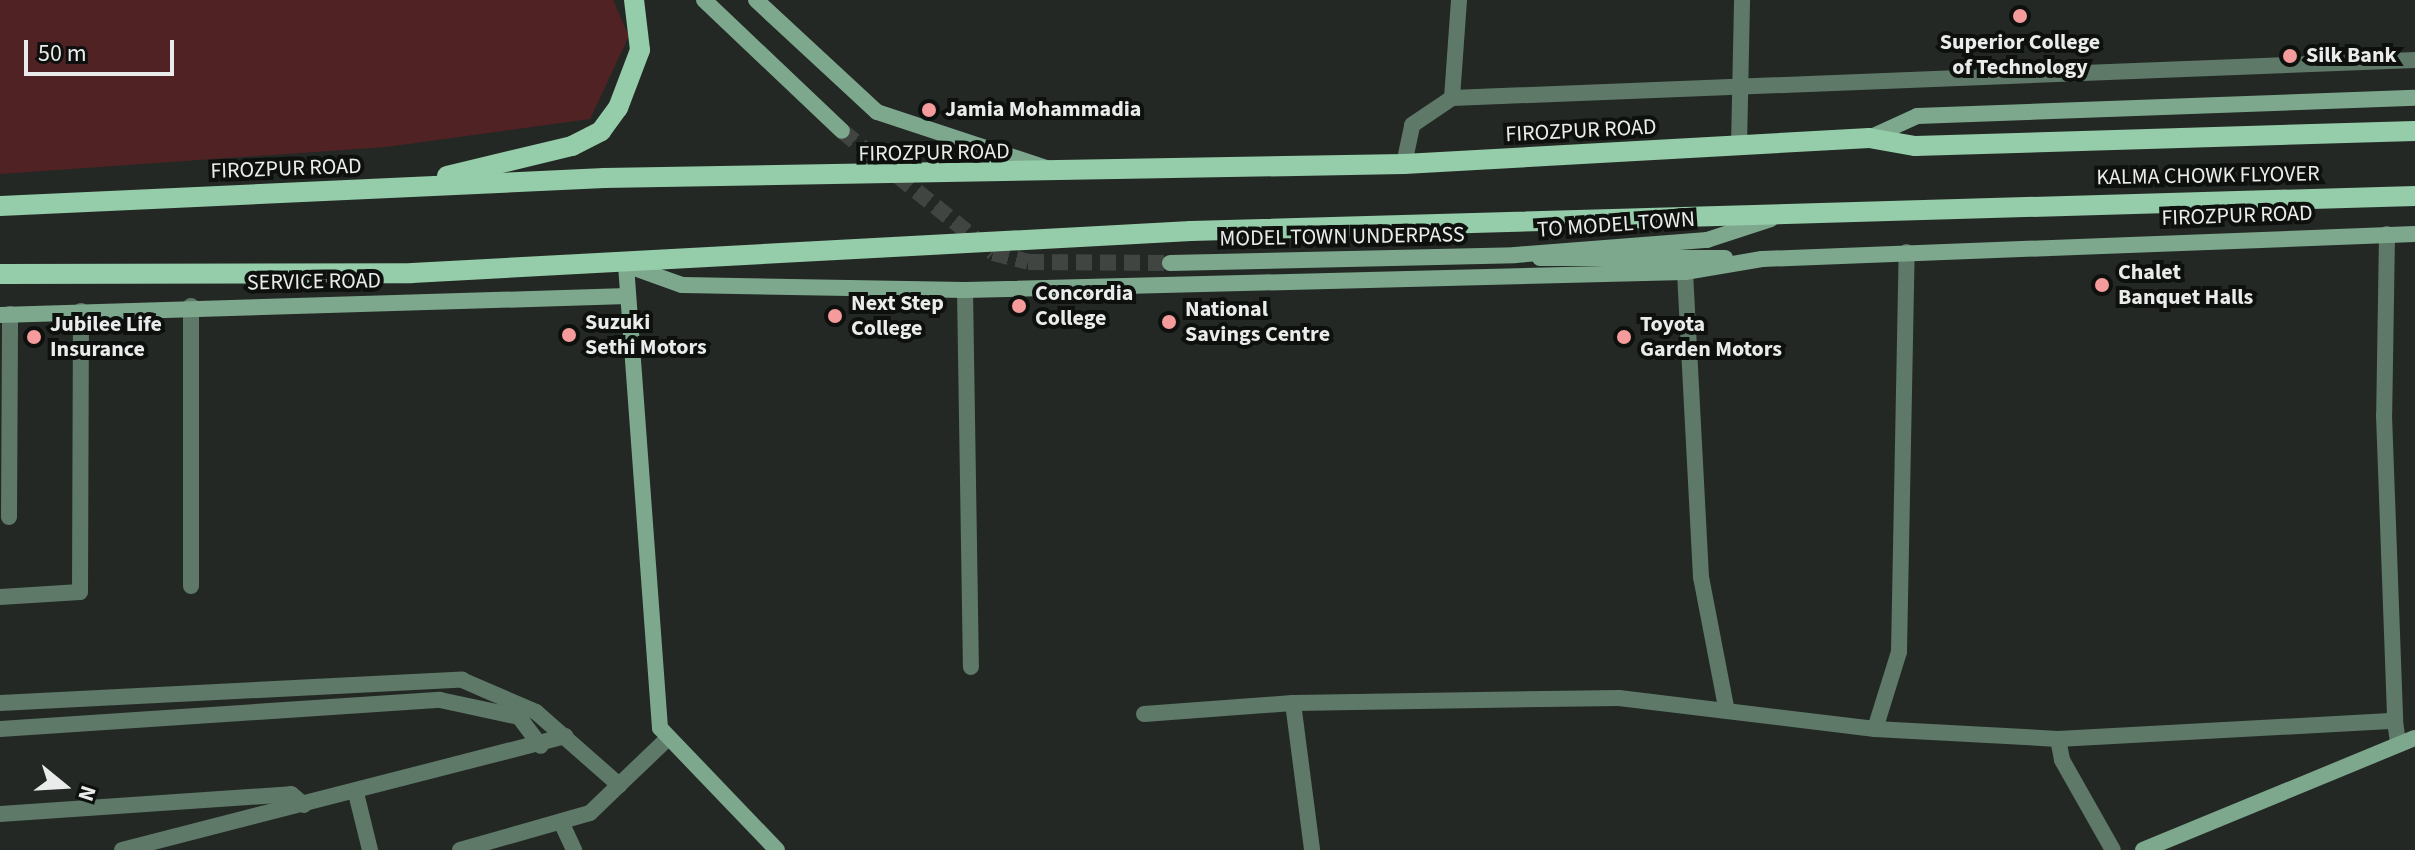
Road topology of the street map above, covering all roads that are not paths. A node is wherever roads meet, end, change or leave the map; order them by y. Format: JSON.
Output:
{"nodes":[{"id":1,"x":634,"y":0,"type":"edge"},
{"id":2,"x":704,"y":0,"type":"edge"},
{"id":3,"x":756,"y":0,"type":"edge"},
{"id":4,"x":1459,"y":0,"type":"edge"},
{"id":5,"x":1742,"y":0,"type":"edge"},
{"id":6,"x":2415,"y":60,"type":"edge"},
{"id":7,"x":1735,"y":92,"type":"junction"},
{"id":8,"x":1452,"y":98,"type":"junction"},
{"id":9,"x":2415,"y":98,"type":"edge"},
{"id":10,"x":842,"y":131,"type":"tunnel mouth"},
{"id":11,"x":2415,"y":131,"type":"edge"},
{"id":12,"x":1869,"y":138,"type":"junction"},
{"id":13,"x":2003,"y":141,"type":"joint"},
{"id":14,"x":1739,"y":146,"type":"junction"},
{"id":15,"x":1404,"y":164,"type":"junction"},
{"id":16,"x":1061,"y":174,"type":"junction"},
{"id":17,"x":393,"y":189,"type":"junction"},
{"id":18,"x":2415,"y":196,"type":"edge"},
{"id":19,"x":2002,"y":205,"type":"joint"},
{"id":20,"x":0,"y":206,"type":"edge"},
{"id":21,"x":1772,"y":219,"type":"junction"},
{"id":22,"x":2387,"y":234,"type":"junction"},
{"id":23,"x":2415,"y":234,"type":"edge"},
{"id":24,"x":1907,"y":252,"type":"junction"},
{"id":25,"x":1515,"y":255,"type":"junction"},
{"id":26,"x":1762,"y":259,"type":"junction"},
{"id":27,"x":1170,"y":263,"type":"tunnel mouth"},
{"id":28,"x":626,"y":265,"type":"junction"},
{"id":29,"x":1685,"y":272,"type":"junction"},
{"id":30,"x":0,"y":274,"type":"edge"},
{"id":31,"x":965,"y":290,"type":"junction"},
{"id":32,"x":628,"y":296,"type":"junction"},
{"id":33,"x":191,"y":306,"type":"junction"},
{"id":34,"x":81,"y":311,"type":"junction"},
{"id":35,"x":5,"y":315,"type":"edge"},
{"id":36,"x":9,"y":517,"type":"dead end"},
{"id":37,"x":191,"y":586,"type":"dead end"},
{"id":38,"x":0,"y":597,"type":"edge"},
{"id":39,"x":971,"y":667,"type":"dead end"},
{"id":40,"x":0,"y":703,"type":"edge"},
{"id":41,"x":1293,"y":703,"type":"junction"},
{"id":42,"x":1726,"y":707,"type":"junction"},
{"id":43,"x":1144,"y":714,"type":"dead end"},
{"id":44,"x":2395,"y":721,"type":"junction"},
{"id":45,"x":0,"y":729,"type":"edge"},
{"id":46,"x":1875,"y":729,"type":"junction"},
{"id":47,"x":566,"y":736,"type":"junction"},
{"id":48,"x":2415,"y":738,"type":"edge"},
{"id":49,"x":2058,"y":739,"type":"junction"},
{"id":50,"x":665,"y":741,"type":"junction"},
{"id":51,"x":2398,"y":743,"type":"junction"},
{"id":52,"x":541,"y":746,"type":"junction"},
{"id":53,"x":619,"y":785,"type":"junction"},
{"id":54,"x":356,"y":793,"type":"junction"},
{"id":55,"x":304,"y":805,"type":"junction"},
{"id":56,"x":0,"y":814,"type":"edge"},
{"id":57,"x":562,"y":824,"type":"junction"},
{"id":58,"x":122,"y":850,"type":"edge"},
{"id":59,"x":370,"y":850,"type":"edge"},
{"id":60,"x":460,"y":850,"type":"edge"},
{"id":61,"x":574,"y":850,"type":"edge"},
{"id":62,"x":777,"y":850,"type":"edge"},
{"id":63,"x":1312,"y":850,"type":"edge"},
{"id":64,"x":2113,"y":850,"type":"edge"},
{"id":65,"x":2143,"y":850,"type":"edge"}],
"edges":[{"from":1,"to":17,"type":"main road"},
{"from":2,"to":10,"type":"street"},
{"from":3,"to":16,"type":"street"},
{"from":4,"to":8,"type":"street"},
{"from":5,"to":7,"type":"street"},
{"from":6,"to":7,"type":"street"},
{"from":7,"to":8,"type":"street"},
{"from":7,"to":14,"type":"street"},
{"from":8,"to":15,"type":"street"},
{"from":9,"to":12,"type":"street","name":"FIROZPUR ROAD"},
{"from":11,"to":13,"type":"main road","name":"KALMA CHOWK FLYOVER"},
{"from":12,"to":13,"type":"main road","name":"FIROZPUR ROAD"},
{"from":12,"to":14,"type":"main road","name":"FIROZPUR ROAD"},
{"from":14,"to":15,"type":"main road","name":"FIROZPUR ROAD"},
{"from":15,"to":16,"type":"main road","name":"FIROZPUR ROAD"},
{"from":16,"to":17,"type":"main road","name":"FIROZPUR ROAD"},
{"from":17,"to":20,"type":"main road","name":"FIROZPUR ROAD"},
{"from":18,"to":19,"type":"main road","name":"KALMA CHOWK FLYOVER"},
{"from":19,"to":21,"type":"main road","name":"FIROZPUR ROAD"},
{"from":21,"to":25,"type":"street","name":"TO MODEL TOWN"},
{"from":21,"to":28,"type":"main road","name":"FIROZPUR ROAD"},
{"from":22,"to":23,"type":"street","name":"FIROZPUR ROAD"},
{"from":22,"to":24,"type":"street","name":"FIROZPUR ROAD"},
{"from":22,"to":44,"type":"street"},
{"from":24,"to":26,"type":"street","name":"FIROZPUR ROAD"},
{"from":24,"to":46,"type":"street"},
{"from":25,"to":26,"type":"street","name":"TO MODEL TOWN"},
{"from":25,"to":27,"type":"street","name":"MODEL TOWN UNDERPASS"},
{"from":26,"to":29,"type":"street","name":"FIROZPUR ROAD"},
{"from":28,"to":30,"type":"main road","name":"FIROZPUR ROAD"},
{"from":28,"to":31,"type":"street","name":"FIROZPUR ROAD"},
{"from":28,"to":32,"type":"street"},
{"from":29,"to":31,"type":"street","name":"FIROZPUR ROAD"},
{"from":29,"to":42,"type":"street"},
{"from":31,"to":39,"type":"street"},
{"from":32,"to":33,"type":"street","name":"SERVICE ROAD"},
{"from":32,"to":50,"type":"street"},
{"from":33,"to":34,"type":"street","name":"SERVICE ROAD"},
{"from":33,"to":37,"type":"street"},
{"from":34,"to":35,"type":"street","name":"SERVICE ROAD"},
{"from":34,"to":38,"type":"street"},
{"from":35,"to":36,"type":"street"},
{"from":40,"to":47,"type":"street"},
{"from":41,"to":42,"type":"street"},
{"from":41,"to":43,"type":"street"},
{"from":41,"to":63,"type":"street"},
{"from":42,"to":46,"type":"street"},
{"from":44,"to":49,"type":"street"},
{"from":44,"to":51,"type":"street"},
{"from":45,"to":52,"type":"street"},
{"from":46,"to":49,"type":"street"},
{"from":47,"to":52,"type":"street"},
{"from":47,"to":53,"type":"street"},
{"from":48,"to":51,"type":"street"},
{"from":49,"to":64,"type":"street"},
{"from":50,"to":53,"type":"street"},
{"from":50,"to":62,"type":"street"},
{"from":51,"to":65,"type":"street"},
{"from":52,"to":54,"type":"street"},
{"from":53,"to":57,"type":"street"},
{"from":54,"to":55,"type":"street"},
{"from":54,"to":59,"type":"street"},
{"from":55,"to":56,"type":"street"},
{"from":55,"to":58,"type":"street"},
{"from":57,"to":60,"type":"street"},
{"from":57,"to":61,"type":"street"}]}
